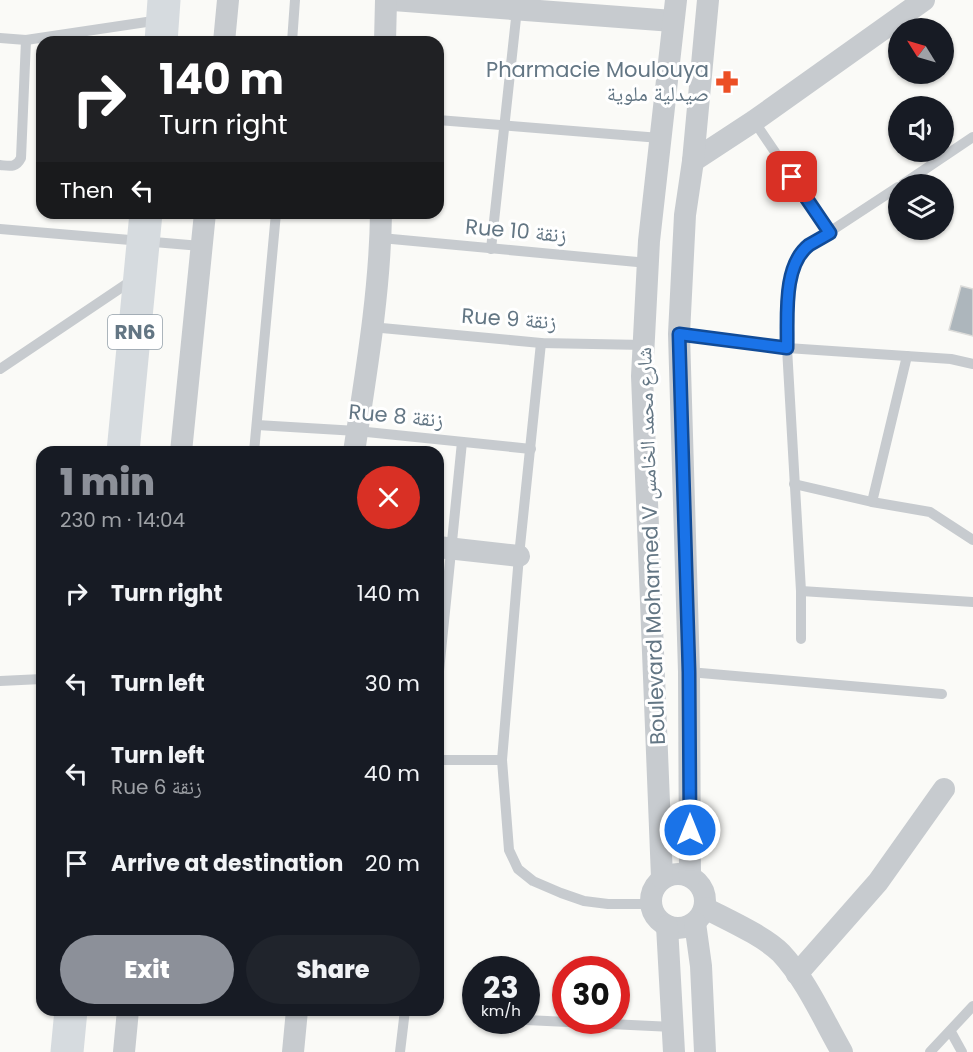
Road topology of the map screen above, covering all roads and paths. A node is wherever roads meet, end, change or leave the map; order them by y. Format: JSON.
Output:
{"nodes":[{"id":1,"x":228,"y":0,"type":"edge"},
{"id":2,"x":295,"y":0,"type":"edge"},
{"id":3,"x":386,"y":0,"type":"edge"},
{"id":4,"x":393,"y":0,"type":"edge"},
{"id":5,"x":708,"y":0,"type":"edge"},
{"id":6,"x":924,"y":0,"type":"edge"},
{"id":7,"x":517,"y":9,"type":"junction"},
{"id":8,"x":674,"y":10,"type":"edge"},
{"id":9,"x":162,"y":20,"type":"edge"},
{"id":10,"x":53,"y":36,"type":"edge"},
{"id":11,"x":225,"y":36,"type":"edge"},
{"id":12,"x":292,"y":36,"type":"edge"},
{"id":13,"x":385,"y":36,"type":"edge"},
{"id":14,"x":0,"y":38,"type":"edge"},
{"id":15,"x":36,"y":39,"type":"edge"},
{"id":16,"x":26,"y":40,"type":"junction"},
{"id":17,"x":444,"y":120,"type":"edge"},
{"id":18,"x":754,"y":121,"type":"junction"},
{"id":19,"x":504,"y":125,"type":"junction"},
{"id":20,"x":660,"y":138,"type":"junction"},
{"id":21,"x":973,"y":138,"type":"edge"},
{"id":22,"x":693,"y":161,"type":"junction"},
{"id":23,"x":0,"y":165,"type":"edge"},
{"id":24,"x":918,"y":174,"type":"edge"},
{"id":25,"x":888,"y":194,"type":"edge"},
{"id":26,"x":204,"y":219,"type":"edge"},
{"id":27,"x":275,"y":219,"type":"edge"},
{"id":28,"x":381,"y":219,"type":"edge"},
{"id":29,"x":145,"y":227,"type":"edge"},
{"id":30,"x":0,"y":229,"type":"edge"},
{"id":31,"x":830,"y":233,"type":"junction"},
{"id":32,"x":381,"y":238,"type":"junction"},
{"id":33,"x":201,"y":246,"type":"junction"},
{"id":34,"x":491,"y":249,"type":"junction"},
{"id":35,"x":648,"y":263,"type":"junction"},
{"id":36,"x":141,"y":275,"type":"junction"},
{"id":37,"x":371,"y":327,"type":"junction"},
{"id":38,"x":679,"y":334,"type":"junction"},
{"id":39,"x":541,"y":343,"type":"junction"},
{"id":40,"x":644,"y":345,"type":"junction"},
{"id":41,"x":787,"y":348,"type":"junction"},
{"id":42,"x":907,"y":356,"type":"junction"},
{"id":43,"x":973,"y":364,"type":"edge"},
{"id":44,"x":0,"y":369,"type":"edge"},
{"id":45,"x":256,"y":425,"type":"junction"},
{"id":46,"x":356,"y":441,"type":"edge"},
{"id":47,"x":462,"y":442,"type":"junction"},
{"id":48,"x":124,"y":446,"type":"edge"},
{"id":49,"x":182,"y":446,"type":"edge"},
{"id":50,"x":254,"y":446,"type":"edge"},
{"id":51,"x":531,"y":450,"type":"junction"},
{"id":52,"x":794,"y":484,"type":"junction"},
{"id":53,"x":872,"y":502,"type":"junction"},
{"id":54,"x":973,"y":540,"type":"edge"},
{"id":55,"x":445,"y":547,"type":"edge"},
{"id":56,"x":519,"y":556,"type":"junction"},
{"id":57,"x":444,"y":566,"type":"edge"},
{"id":58,"x":801,"y":591,"type":"junction"},
{"id":59,"x":973,"y":602,"type":"edge"},
{"id":60,"x":801,"y":639,"type":"dead end"},
{"id":61,"x":689,"y":672,"type":"junction"},
{"id":62,"x":36,"y":679,"type":"edge"},
{"id":63,"x":0,"y":681,"type":"edge"},
{"id":64,"x":942,"y":694,"type":"dead end"},
{"id":65,"x":444,"y":760,"type":"edge"},
{"id":66,"x":502,"y":760,"type":"junction"},
{"id":67,"x":944,"y":789,"type":"dead end"},
{"id":68,"x":690,"y":876,"type":"junction"},
{"id":69,"x":662,"y":878,"type":"junction"},
{"id":70,"x":651,"y":904,"type":"junction"},
{"id":71,"x":700,"y":916,"type":"junction"},
{"id":72,"x":667,"y":926,"type":"junction"},
{"id":73,"x":797,"y":974,"type":"junction"},
{"id":74,"x":973,"y":1006,"type":"edge"},
{"id":75,"x":70,"y":1016,"type":"edge"},
{"id":76,"x":127,"y":1016,"type":"edge"},
{"id":77,"x":296,"y":1016,"type":"edge"},
{"id":78,"x":404,"y":1016,"type":"edge"},
{"id":79,"x":540,"y":1021,"type":"edge"},
{"id":80,"x":674,"y":1027,"type":"junction"},
{"id":81,"x":951,"y":1032,"type":"junction"},
{"id":82,"x":67,"y":1052,"type":"edge"},
{"id":83,"x":124,"y":1052,"type":"edge"},
{"id":84,"x":293,"y":1052,"type":"edge"},
{"id":85,"x":400,"y":1052,"type":"edge"},
{"id":86,"x":674,"y":1052,"type":"edge"},
{"id":87,"x":705,"y":1052,"type":"edge"},
{"id":88,"x":842,"y":1052,"type":"edge"},
{"id":89,"x":930,"y":1052,"type":"edge"},
{"id":90,"x":962,"y":1052,"type":"edge"}],
"edges":[{"from":1,"to":11,"type":"street"},
{"from":2,"to":12,"type":"lane"},
{"from":3,"to":13,"type":"street"},
{"from":4,"to":7,"type":"street"},
{"from":5,"to":22,"type":"street","name":"Boulevard Mohamed V شارع محمد الخامس"},
{"from":6,"to":18,"type":"street"},
{"from":7,"to":8,"type":"street"},
{"from":7,"to":19,"type":"lane"},
{"from":8,"to":20,"type":"street","name":"Boulevard Mohamed V شارع محمد الخامس"},
{"from":9,"to":10,"type":"lane"},
{"from":14,"to":16,"type":"lane"},
{"from":15,"to":16,"type":"lane"},
{"from":16,"to":23,"type":"lane"},
{"from":17,"to":19,"type":"lane"},
{"from":18,"to":22,"type":"street"},
{"from":18,"to":31,"type":"lane"},
{"from":19,"to":20,"type":"lane"},
{"from":19,"to":34,"type":"lane"},
{"from":20,"to":35,"type":"street","name":"Boulevard Mohamed V شارع محمد الخامس"},
{"from":21,"to":24,"type":"lane"},
{"from":22,"to":38,"type":"street","name":"Boulevard Mohamed V شارع محمد الخامس"},
{"from":25,"to":31,"type":"lane"},
{"from":26,"to":33,"type":"street"},
{"from":27,"to":45,"type":"lane"},
{"from":28,"to":32,"type":"street"},
{"from":29,"to":30,"type":"lane"},
{"from":29,"to":33,"type":"lane"},
{"from":29,"to":36,"type":"main road","number":"RN6"},
{"from":31,"to":41,"type":"lane"},
{"from":32,"to":34,"type":"lane","name":"Rue 10 زنقة"},
{"from":32,"to":37,"type":"street"},
{"from":33,"to":49,"type":"street"},
{"from":34,"to":35,"type":"lane","name":"Rue 10 زنقة"},
{"from":35,"to":40,"type":"street","name":"Boulevard Mohamed V شارع محمد الخامس"},
{"from":36,"to":44,"type":"lane"},
{"from":36,"to":48,"type":"main road","number":"RN6"},
{"from":37,"to":39,"type":"lane","name":"Rue 9 زنقة"},
{"from":37,"to":46,"type":"street"},
{"from":38,"to":41,"type":"lane"},
{"from":38,"to":61,"type":"street","name":"Boulevard Mohamed V شارع محمد الخامس"},
{"from":39,"to":40,"type":"lane","name":"Rue 9 زنقة"},
{"from":39,"to":51,"type":"lane"},
{"from":40,"to":69,"type":"street","name":"Boulevard Mohamed V شارع محمد الخامس"},
{"from":41,"to":42,"type":"lane"},
{"from":41,"to":52,"type":"lane"},
{"from":42,"to":43,"type":"lane"},
{"from":42,"to":53,"type":"lane"},
{"from":45,"to":46,"type":"lane","name":"Rue 8 زنقة"},
{"from":45,"to":50,"type":"lane"},
{"from":46,"to":47,"type":"lane","name":"Rue 8 زنقة"},
{"from":47,"to":51,"type":"lane","name":"Rue 8 زنقة"},
{"from":47,"to":55,"type":"lane"},
{"from":51,"to":56,"type":"lane"},
{"from":52,"to":53,"type":"lane"},
{"from":52,"to":58,"type":"lane"},
{"from":53,"to":54,"type":"lane"},
{"from":55,"to":56,"type":"street"},
{"from":55,"to":57,"type":"lane"},
{"from":56,"to":66,"type":"lane"},
{"from":58,"to":59,"type":"lane"},
{"from":58,"to":60,"type":"lane"},
{"from":61,"to":64,"type":"lane"},
{"from":61,"to":68,"type":"street","name":"Boulevard Mohamed V شارع محمد الخامس"},
{"from":62,"to":63,"type":"lane"},
{"from":65,"to":66,"type":"lane"},
{"from":66,"to":70,"type":"lane"},
{"from":67,"to":73,"type":"street"},
{"from":68,"to":69,"type":"street"},
{"from":68,"to":71,"type":"street"},
{"from":69,"to":70,"type":"street"},
{"from":70,"to":72,"type":"street"},
{"from":71,"to":72,"type":"street"},
{"from":71,"to":73,"type":"street"},
{"from":71,"to":87,"type":"street"},
{"from":72,"to":80,"type":"street"},
{"from":73,"to":88,"type":"street"},
{"from":74,"to":81,"type":"lane"},
{"from":75,"to":82,"type":"main road"},
{"from":76,"to":83,"type":"street"},
{"from":77,"to":84,"type":"street"},
{"from":78,"to":85,"type":"lane"},
{"from":79,"to":80,"type":"lane"},
{"from":80,"to":86,"type":"street"},
{"from":81,"to":89,"type":"lane"},
{"from":81,"to":90,"type":"lane"}]}
